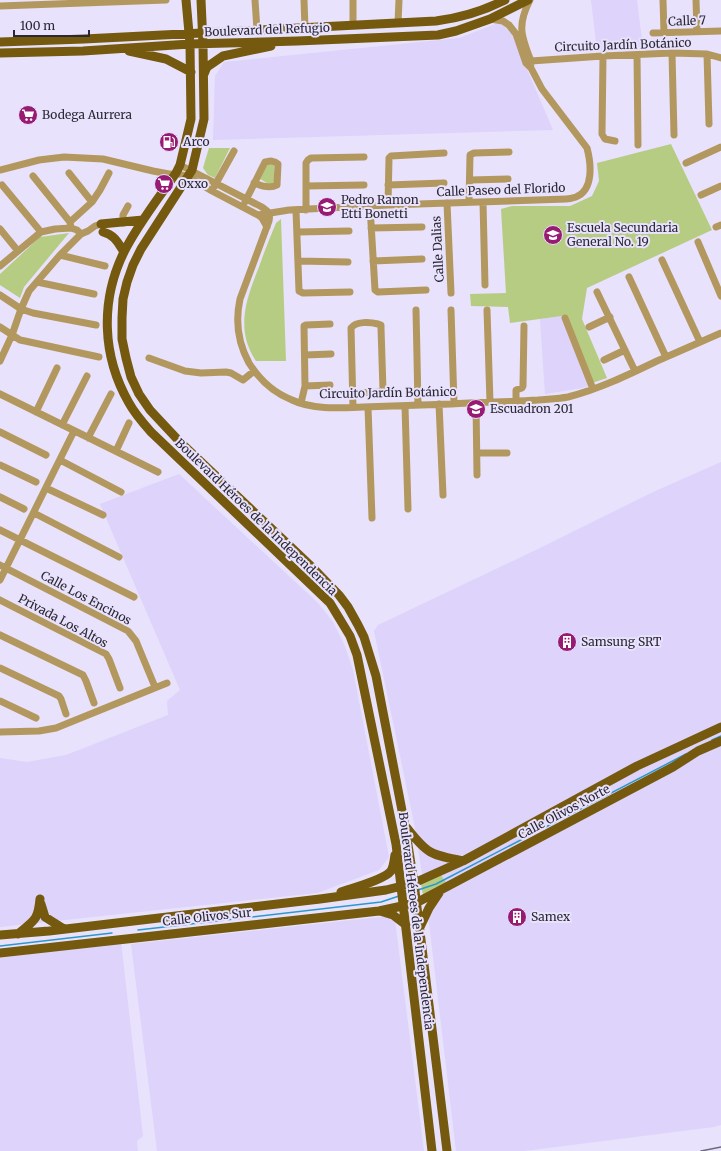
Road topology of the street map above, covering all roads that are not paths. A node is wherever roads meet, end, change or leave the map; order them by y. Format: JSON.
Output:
{"nodes":[{"id":1,"x":166,"y":0,"type":"edge"},
{"id":2,"x":186,"y":0,"type":"edge"},
{"id":3,"x":201,"y":0,"type":"edge"},
{"id":4,"x":255,"y":0,"type":"edge"},
{"id":5,"x":304,"y":0,"type":"edge"},
{"id":6,"x":353,"y":0,"type":"edge"},
{"id":7,"x":399,"y":0,"type":"edge"},
{"id":8,"x":505,"y":0,"type":"edge"},
{"id":9,"x":529,"y":0,"type":"edge"},
{"id":10,"x":663,"y":0,"type":"edge"},
{"id":11,"x":696,"y":0,"type":"edge"},
{"id":12,"x":0,"y":6,"type":"edge"},
{"id":13,"x":490,"y":19,"type":"junction"},
{"id":14,"x":398,"y":23,"type":"junction"},
{"id":15,"x":353,"y":25,"type":"junction"},
{"id":16,"x":305,"y":28,"type":"junction"},
{"id":17,"x":257,"y":30,"type":"junction"},
{"id":18,"x":697,"y":31,"type":"junction"},
{"id":19,"x":721,"y":31,"type":"edge"},
{"id":20,"x":203,"y":33,"type":"junction"},
{"id":21,"x":653,"y":33,"type":"dead end"},
{"id":22,"x":664,"y":33,"type":"junction"},
{"id":23,"x":189,"y":34,"type":"junction"},
{"id":24,"x":518,"y":34,"type":"junction"},
{"id":25,"x":297,"y":41,"type":"junction"},
{"id":26,"x":0,"y":42,"type":"edge"},
{"id":27,"x":190,"y":44,"type":"junction"},
{"id":28,"x":203,"y":44,"type":"junction"},
{"id":29,"x":120,"y":49,"type":"junction"},
{"id":30,"x":0,"y":53,"type":"edge"},
{"id":31,"x":672,"y":54,"type":"junction"},
{"id":32,"x":707,"y":54,"type":"junction"},
{"id":33,"x":637,"y":55,"type":"junction"},
{"id":34,"x":603,"y":56,"type":"junction"},
{"id":35,"x":721,"y":58,"type":"edge"},
{"id":36,"x":529,"y":64,"type":"junction"},
{"id":37,"x":191,"y":72,"type":"junction"},
{"id":38,"x":204,"y":74,"type":"junction"},
{"id":39,"x":710,"y":124,"type":"dead end"},
{"id":40,"x":674,"y":135,"type":"dead end"},
{"id":41,"x":615,"y":141,"type":"dead end"},
{"id":42,"x":638,"y":145,"type":"dead end"},
{"id":43,"x":721,"y":147,"type":"edge"},
{"id":44,"x":234,"y":151,"type":"dead end"},
{"id":45,"x":509,"y":152,"type":"dead end"},
{"id":46,"x":444,"y":153,"type":"dead end"},
{"id":47,"x":364,"y":157,"type":"dead end"},
{"id":48,"x":686,"y":163,"type":"dead end"},
{"id":49,"x":180,"y":165,"type":"junction"},
{"id":50,"x":0,"y":170,"type":"edge"},
{"id":51,"x":69,"y":173,"type":"dead end"},
{"id":52,"x":109,"y":173,"type":"dead end"},
{"id":53,"x":176,"y":173,"type":"junction"},
{"id":54,"x":191,"y":174,"type":"junction"},
{"id":55,"x":33,"y":176,"type":"dead end"},
{"id":56,"x":508,"y":179,"type":"dead end"},
{"id":57,"x":470,"y":180,"type":"junction"},
{"id":58,"x":254,"y":183,"type":"dead end"},
{"id":59,"x":444,"y":183,"type":"dead end"},
{"id":60,"x":216,"y":184,"type":"junction"},
{"id":61,"x":2,"y":185,"type":"dead end"},
{"id":62,"x":364,"y":185,"type":"dead end"},
{"id":63,"x":388,"y":185,"type":"junction"},
{"id":64,"x":306,"y":186,"type":"junction"},
{"id":65,"x":721,"y":186,"type":"edge"},
{"id":66,"x":212,"y":191,"type":"junction"},
{"id":67,"x":701,"y":195,"type":"dead end"},
{"id":68,"x":246,"y":199,"type":"junction"},
{"id":69,"x":92,"y":202,"type":"junction"},
{"id":70,"x":469,"y":202,"type":"junction"},
{"id":71,"x":483,"y":202,"type":"junction"},
{"id":72,"x":446,"y":203,"type":"junction"},
{"id":73,"x":388,"y":205,"type":"junction"},
{"id":74,"x":128,"y":206,"type":"dead end"},
{"id":75,"x":242,"y":206,"type":"junction"},
{"id":76,"x":370,"y":206,"type":"junction"},
{"id":77,"x":296,"y":210,"type":"junction"},
{"id":78,"x":306,"y":210,"type":"junction"},
{"id":79,"x":269,"y":212,"type":"junction"},
{"id":80,"x":258,"y":215,"type":"junction"},
{"id":81,"x":143,"y":220,"type":"junction"},
{"id":82,"x":123,"y":223,"type":"junction"},
{"id":83,"x":71,"y":225,"type":"junction"},
{"id":84,"x":266,"y":227,"type":"junction"},
{"id":85,"x":102,"y":228,"type":"junction"},
{"id":86,"x":372,"y":228,"type":"junction"},
{"id":87,"x":422,"y":228,"type":"dead end"},
{"id":88,"x":0,"y":229,"type":"edge"},
{"id":89,"x":349,"y":231,"type":"dead end"},
{"id":90,"x":41,"y":232,"type":"junction"},
{"id":91,"x":297,"y":232,"type":"junction"},
{"id":92,"x":84,"y":233,"type":"junction"},
{"id":93,"x":698,"y":242,"type":"dead end"},
{"id":94,"x":18,"y":251,"type":"junction"},
{"id":95,"x":124,"y":252,"type":"junction"},
{"id":96,"x":60,"y":255,"type":"junction"},
{"id":97,"x":422,"y":259,"type":"dead end"},
{"id":98,"x":662,"y":260,"type":"dead end"},
{"id":99,"x":298,"y":261,"type":"junction"},
{"id":100,"x":373,"y":261,"type":"junction"},
{"id":101,"x":348,"y":262,"type":"dead end"},
{"id":102,"x":0,"y":266,"type":"edge"},
{"id":103,"x":105,"y":266,"type":"dead end"},
{"id":104,"x":629,"y":276,"type":"dead end"},
{"id":105,"x":37,"y":282,"type":"junction"},
{"id":106,"x":485,"y":285,"type":"dead end"},
{"id":107,"x":426,"y":290,"type":"dead end"},
{"id":108,"x":350,"y":292,"type":"dead end"},
{"id":109,"x":597,"y":292,"type":"dead end"},
{"id":110,"x":450,"y":293,"type":"dead end"},
{"id":111,"x":94,"y":294,"type":"dead end"},
{"id":112,"x":0,"y":295,"type":"edge"},
{"id":113,"x":721,"y":296,"type":"edge"},
{"id":114,"x":21,"y":309,"type":"junction"},
{"id":115,"x":416,"y":310,"type":"dead end"},
{"id":116,"x":451,"y":310,"type":"dead end"},
{"id":117,"x":487,"y":310,"type":"dead end"},
{"id":118,"x":610,"y":317,"type":"junction"},
{"id":119,"x":565,"y":318,"type":"dead end"},
{"id":120,"x":330,"y":324,"type":"dead end"},
{"id":121,"x":96,"y":325,"type":"dead end"},
{"id":122,"x":524,"y":326,"type":"dead end"},
{"id":123,"x":0,"y":327,"type":"edge"},
{"id":124,"x":589,"y":327,"type":"dead end"},
{"id":125,"x":721,"y":333,"type":"edge"},
{"id":126,"x":12,"y":335,"type":"junction"},
{"id":127,"x":700,"y":342,"type":"junction"},
{"id":128,"x":625,"y":350,"type":"junction"},
{"id":129,"x":331,"y":354,"type":"dead end"},
{"id":130,"x":305,"y":355,"type":"junction"},
{"id":131,"x":99,"y":357,"type":"dead end"},
{"id":132,"x":666,"y":357,"type":"junction"},
{"id":133,"x":149,"y":358,"type":"dead end"},
{"id":134,"x":604,"y":360,"type":"dead end"},
{"id":135,"x":0,"y":361,"type":"edge"},
{"id":136,"x":57,"y":368,"type":"dead end"},
{"id":137,"x":254,"y":371,"type":"junction"},
{"id":138,"x":635,"y":372,"type":"junction"},
{"id":139,"x":87,"y":376,"type":"dead end"},
{"id":140,"x":330,"y":385,"type":"dead end"},
{"id":141,"x":305,"y":386,"type":"junction"},
{"id":142,"x":593,"y":390,"type":"junction"},
{"id":143,"x":353,"y":393,"type":"junction"},
{"id":144,"x":0,"y":394,"type":"edge"},
{"id":145,"x":111,"y":394,"type":"dead end"},
{"id":146,"x":490,"y":402,"type":"junction"},
{"id":147,"x":516,"y":402,"type":"junction"},
{"id":148,"x":454,"y":403,"type":"junction"},
{"id":149,"x":476,"y":403,"type":"junction"},
{"id":150,"x":301,"y":404,"type":"junction"},
{"id":151,"x":439,"y":404,"type":"junction"},
{"id":152,"x":418,"y":405,"type":"junction"},
{"id":153,"x":405,"y":406,"type":"junction"},
{"id":154,"x":353,"y":407,"type":"junction"},
{"id":155,"x":368,"y":407,"type":"junction"},
{"id":156,"x":36,"y":412,"type":"junction"},
{"id":157,"x":129,"y":423,"type":"dead end"},
{"id":158,"x":62,"y":425,"type":"junction"},
{"id":159,"x":74,"y":431,"type":"junction"},
{"id":160,"x":0,"y":432,"type":"edge"},
{"id":161,"x":88,"y":438,"type":"junction"},
{"id":162,"x":116,"y":451,"type":"junction"},
{"id":163,"x":477,"y":453,"type":"junction"},
{"id":164,"x":507,"y":453,"type":"dead end"},
{"id":165,"x":46,"y":455,"type":"dead end"},
{"id":166,"x":60,"y":460,"type":"junction"},
{"id":167,"x":0,"y":465,"type":"edge"},
{"id":168,"x":158,"y":472,"type":"dead end"},
{"id":169,"x":477,"y":474,"type":"dead end"},
{"id":170,"x":36,"y":482,"type":"dead end"},
{"id":171,"x":46,"y":488,"type":"junction"},
{"id":172,"x":121,"y":492,"type":"dead end"},
{"id":173,"x":443,"y":495,"type":"dead end"},
{"id":174,"x":0,"y":498,"type":"edge"},
{"id":175,"x":24,"y":509,"type":"dead end"},
{"id":176,"x":408,"y":509,"type":"dead end"},
{"id":177,"x":34,"y":513,"type":"junction"},
{"id":178,"x":103,"y":515,"type":"dead end"},
{"id":179,"x":372,"y":518,"type":"dead end"},
{"id":180,"x":0,"y":530,"type":"edge"},
{"id":181,"x":20,"y":540,"type":"junction"},
{"id":182,"x":119,"y":557,"type":"dead end"},
{"id":183,"x":3,"y":567,"type":"edge"},
{"id":184,"x":0,"y":580,"type":"edge"},
{"id":185,"x":311,"y":586,"type":"junction"},
{"id":186,"x":339,"y":595,"type":"junction"},
{"id":187,"x":134,"y":597,"type":"dead end"},
{"id":188,"x":0,"y":600,"type":"edge"},
{"id":189,"x":0,"y":635,"type":"edge"},
{"id":190,"x":0,"y":668,"type":"edge"},
{"id":191,"x":167,"y":683,"type":"dead end"},
{"id":192,"x":155,"y":687,"type":"junction"},
{"id":193,"x":120,"y":688,"type":"dead end"},
{"id":194,"x":0,"y":701,"type":"edge"},
{"id":195,"x":94,"y":703,"type":"dead end"},
{"id":196,"x":66,"y":714,"type":"dead end"},
{"id":197,"x":36,"y":718,"type":"dead end"},
{"id":198,"x":721,"y":727,"type":"edge"},
{"id":199,"x":0,"y":732,"type":"edge"},
{"id":200,"x":721,"y":741,"type":"edge"},
{"id":201,"x":405,"y":826,"type":"junction"},
{"id":202,"x":396,"y":844,"type":"junction"},
{"id":203,"x":463,"y":861,"type":"junction"},
{"id":204,"x":414,"y":884,"type":"junction"},
{"id":205,"x":402,"y":886,"type":"junction"},
{"id":206,"x":441,"y":891,"type":"junction"},
{"id":207,"x":320,"y":899,"type":"junction"},
{"id":208,"x":416,"y":903,"type":"junction"},
{"id":209,"x":404,"y":906,"type":"junction"},
{"id":210,"x":379,"y":911,"type":"junction"},
{"id":211,"x":406,"y":925,"type":"junction"},
{"id":212,"x":420,"y":928,"type":"junction"},
{"id":213,"x":64,"y":929,"type":"junction"},
{"id":214,"x":18,"y":934,"type":"junction"},
{"id":215,"x":0,"y":935,"type":"edge"},
{"id":216,"x":0,"y":953,"type":"edge"},
{"id":217,"x":432,"y":1151,"type":"edge"},
{"id":218,"x":447,"y":1151,"type":"edge"}],
"edges":[{"from":1,"to":12,"type":"street"},
{"from":2,"to":23,"type":"main road","name":"Boulevard Héroes de la Independencia"},
{"from":3,"to":20,"type":"main road","name":"Boulevard Héroes de la Independencia"},
{"from":4,"to":17,"type":"street"},
{"from":5,"to":16,"type":"street"},
{"from":6,"to":15,"type":"street"},
{"from":7,"to":14,"type":"street"},
{"from":8,"to":14,"type":"main road","name":"Boulevard del Refugio"},
{"from":9,"to":13,"type":"main road","name":"Boulevard del Refugio"},
{"from":9,"to":24,"type":"street"},
{"from":10,"to":22,"type":"street"},
{"from":11,"to":18,"type":"street"},
{"from":13,"to":24,"type":"street"},
{"from":13,"to":25,"type":"main road","name":"Boulevard del Refugio"},
{"from":14,"to":15,"type":"main road","name":"Boulevard del Refugio"},
{"from":15,"to":16,"type":"main road","name":"Boulevard del Refugio"},
{"from":16,"to":17,"type":"main road","name":"Boulevard del Refugio"},
{"from":17,"to":20,"type":"main road","name":"Boulevard del Refugio"},
{"from":18,"to":19,"type":"street","name":"Calle 7"},
{"from":18,"to":22,"type":"street","name":"Calle 7"},
{"from":20,"to":23,"type":"main road","name":"Boulevard del Refugio"},
{"from":20,"to":28,"type":"main road","name":"Boulevard Héroes de la Independencia"},
{"from":21,"to":22,"type":"street","name":"Calle 7"},
{"from":23,"to":26,"type":"main road","name":"Boulevard del Refugio"},
{"from":23,"to":27,"type":"main road","name":"Boulevard Héroes de la Independencia"},
{"from":24,"to":36,"type":"street"},
{"from":25,"to":28,"type":"main road","name":"Boulevard del Refugio"},
{"from":25,"to":38,"type":"main road"},
{"from":27,"to":28,"type":"main road","name":"Boulevard del Refugio"},
{"from":27,"to":29,"type":"main road","name":"Boulevard del Refugio"},
{"from":27,"to":37,"type":"main road","name":"Boulevard Héroes de la Independencia"},
{"from":28,"to":38,"type":"main road","name":"Boulevard Héroes de la Independencia"},
{"from":29,"to":30,"type":"main road","name":"Boulevard del Refugio"},
{"from":29,"to":37,"type":"main road"},
{"from":31,"to":32,"type":"street","name":"Circuito Jardín Botánico"},
{"from":31,"to":33,"type":"street","name":"Circuito Jardín Botánico"},
{"from":31,"to":40,"type":"street"},
{"from":32,"to":35,"type":"street","name":"Circuito Jardín Botánico"},
{"from":32,"to":39,"type":"street"},
{"from":33,"to":34,"type":"street","name":"Circuito Jardín Botánico"},
{"from":33,"to":42,"type":"street"},
{"from":34,"to":36,"type":"street","name":"Circuito Jardín Botánico"},
{"from":34,"to":41,"type":"street"},
{"from":36,"to":71,"type":"street","name":"Calle Paseo del Florido"},
{"from":37,"to":49,"type":"main road","name":"Boulevard Héroes de la Independencia"},
{"from":38,"to":54,"type":"main road","name":"Boulevard Héroes de la Independencia"},
{"from":43,"to":48,"type":"street"},
{"from":44,"to":60,"type":"street"},
{"from":45,"to":57,"type":"street"},
{"from":46,"to":63,"type":"street"},
{"from":47,"to":64,"type":"street"},
{"from":49,"to":53,"type":"main road","name":"Boulevard Héroes de la Independencia"},
{"from":49,"to":54,"type":"street"},
{"from":50,"to":53,"type":"street"},
{"from":51,"to":69,"type":"street"},
{"from":52,"to":69,"type":"street"},
{"from":53,"to":54,"type":"street"},
{"from":53,"to":81,"type":"main road","name":"Boulevard Héroes de la Independencia"},
{"from":54,"to":60,"type":"street"},
{"from":54,"to":66,"type":"street"},
{"from":54,"to":186,"type":"main road","name":"Boulevard Héroes de la Independencia"},
{"from":55,"to":83,"type":"street"},
{"from":56,"to":57,"type":"street"},
{"from":57,"to":70,"type":"street"},
{"from":58,"to":68,"type":"street"},
{"from":59,"to":63,"type":"street"},
{"from":60,"to":66,"type":"street"},
{"from":60,"to":68,"type":"street"},
{"from":61,"to":90,"type":"street"},
{"from":62,"to":64,"type":"street"},
{"from":63,"to":73,"type":"street"},
{"from":64,"to":78,"type":"street"},
{"from":65,"to":67,"type":"street"},
{"from":66,"to":75,"type":"street"},
{"from":68,"to":75,"type":"street"},
{"from":68,"to":79,"type":"street"},
{"from":69,"to":83,"type":"street"},
{"from":70,"to":71,"type":"street","name":"Calle Paseo del Florido"},
{"from":70,"to":72,"type":"street","name":"Calle Paseo del Florido"},
{"from":71,"to":106,"type":"street"},
{"from":72,"to":73,"type":"street","name":"Calle Paseo del Florido"},
{"from":72,"to":110,"type":"street","name":"Calle Dalias"},
{"from":73,"to":76,"type":"street","name":"Calle Paseo del Florido"},
{"from":74,"to":82,"type":"street"},
{"from":75,"to":80,"type":"street"},
{"from":76,"to":78,"type":"street","name":"Calle Paseo del Florido"},
{"from":76,"to":86,"type":"street"},
{"from":77,"to":78,"type":"street","name":"Calle Paseo del Florido"},
{"from":77,"to":79,"type":"street","name":"Calle Paseo del Florido"},
{"from":77,"to":91,"type":"street"},
{"from":79,"to":80,"type":"street","name":"Calle Paseo del Florido"},
{"from":79,"to":84,"type":"street","name":"Circuito Jardín Botánico"},
{"from":80,"to":84,"type":"street"},
{"from":81,"to":82,"type":"main road"},
{"from":81,"to":95,"type":"main road","name":"Boulevard Héroes de la Independencia"},
{"from":82,"to":85,"type":"main road"},
{"from":83,"to":90,"type":"street"},
{"from":83,"to":92,"type":"street"},
{"from":84,"to":137,"type":"street","name":"Circuito Jardín Botánico"},
{"from":85,"to":92,"type":"street"},
{"from":85,"to":95,"type":"main road"},
{"from":86,"to":87,"type":"street"},
{"from":86,"to":100,"type":"street"},
{"from":88,"to":94,"type":"street"},
{"from":89,"to":91,"type":"street"},
{"from":90,"to":94,"type":"street"},
{"from":91,"to":99,"type":"street"},
{"from":92,"to":96,"type":"street"},
{"from":93,"to":113,"type":"street"},
{"from":94,"to":102,"type":"street"},
{"from":95,"to":185,"type":"main road","name":"Boulevard Héroes de la Independencia"},
{"from":96,"to":103,"type":"street"},
{"from":96,"to":105,"type":"street"},
{"from":97,"to":100,"type":"street"},
{"from":98,"to":127,"type":"street"},
{"from":99,"to":101,"type":"street"},
{"from":99,"to":108,"type":"street"},
{"from":100,"to":107,"type":"street"},
{"from":104,"to":132,"type":"street"},
{"from":105,"to":111,"type":"street"},
{"from":105,"to":114,"type":"street"},
{"from":109,"to":118,"type":"street"},
{"from":112,"to":114,"type":"street"},
{"from":114,"to":121,"type":"street"},
{"from":114,"to":126,"type":"street"},
{"from":115,"to":152,"type":"street"},
{"from":116,"to":148,"type":"street"},
{"from":117,"to":146,"type":"street"},
{"from":118,"to":124,"type":"street"},
{"from":118,"to":128,"type":"street"},
{"from":119,"to":142,"type":"street"},
{"from":120,"to":130,"type":"street"},
{"from":122,"to":147,"type":"street"},
{"from":123,"to":126,"type":"street"},
{"from":125,"to":127,"type":"street","name":"Circuito Jardín Botánico"},
{"from":126,"to":131,"type":"street"},
{"from":126,"to":135,"type":"street"},
{"from":127,"to":132,"type":"street","name":"Circuito Jardín Botánico"},
{"from":128,"to":134,"type":"street"},
{"from":128,"to":138,"type":"street"},
{"from":129,"to":130,"type":"street"},
{"from":130,"to":141,"type":"street"},
{"from":132,"to":138,"type":"street","name":"Circuito Jardín Botánico"},
{"from":133,"to":137,"type":"street"},
{"from":136,"to":156,"type":"street"},
{"from":137,"to":150,"type":"street","name":"Circuito Jardín Botánico"},
{"from":138,"to":142,"type":"street","name":"Circuito Jardín Botánico"},
{"from":139,"to":158,"type":"street"},
{"from":140,"to":141,"type":"street"},
{"from":141,"to":150,"type":"street"},
{"from":142,"to":147,"type":"street","name":"Circuito Jardín Botánico"},
{"from":143,"to":143,"type":"street"},
{"from":143,"to":154,"type":"street"},
{"from":144,"to":156,"type":"street"},
{"from":145,"to":161,"type":"street"},
{"from":146,"to":147,"type":"street","name":"Circuito Jardín Botánico"},
{"from":146,"to":149,"type":"street","name":"Circuito Jardín Botánico"},
{"from":148,"to":149,"type":"street","name":"Circuito Jardín Botánico"},
{"from":148,"to":151,"type":"street","name":"Circuito Jardín Botánico"},
{"from":149,"to":163,"type":"street"},
{"from":150,"to":154,"type":"street","name":"Circuito Jardín Botánico"},
{"from":151,"to":152,"type":"street","name":"Circuito Jardín Botánico"},
{"from":151,"to":173,"type":"street"},
{"from":152,"to":153,"type":"street","name":"Circuito Jardín Botánico"},
{"from":153,"to":155,"type":"street","name":"Circuito Jardín Botánico"},
{"from":153,"to":176,"type":"street"},
{"from":154,"to":155,"type":"street","name":"Circuito Jardín Botánico"},
{"from":155,"to":179,"type":"street"},
{"from":156,"to":158,"type":"street"},
{"from":157,"to":162,"type":"street"},
{"from":158,"to":159,"type":"street"},
{"from":159,"to":161,"type":"street"},
{"from":159,"to":166,"type":"street"},
{"from":160,"to":165,"type":"street"},
{"from":161,"to":162,"type":"street"},
{"from":162,"to":168,"type":"street"},
{"from":163,"to":164,"type":"street"},
{"from":163,"to":169,"type":"street"},
{"from":166,"to":171,"type":"street"},
{"from":166,"to":172,"type":"street"},
{"from":167,"to":170,"type":"street"},
{"from":171,"to":177,"type":"street"},
{"from":171,"to":178,"type":"street"},
{"from":174,"to":175,"type":"street"},
{"from":177,"to":181,"type":"street"},
{"from":177,"to":182,"type":"street"},
{"from":180,"to":181,"type":"street"},
{"from":181,"to":183,"type":"street"},
{"from":181,"to":187,"type":"street"},
{"from":183,"to":184,"type":"street"},
{"from":183,"to":192,"type":"street","name":"Calle Los Encinos"},
{"from":185,"to":186,"type":"main road"},
{"from":185,"to":202,"type":"main road","name":"Boulevard Héroes de la Independencia"},
{"from":186,"to":201,"type":"main road","name":"Boulevard Héroes de la Independencia"},
{"from":188,"to":193,"type":"street","name":"Privada Los Altos"},
{"from":189,"to":195,"type":"street"},
{"from":190,"to":196,"type":"street"},
{"from":191,"to":192,"type":"street"},
{"from":192,"to":199,"type":"street"},
{"from":194,"to":197,"type":"street"},
{"from":198,"to":203,"type":"main road","name":"Calle Olivos Norte"},
{"from":200,"to":206,"type":"main road","name":"Calle Olivos Norte"},
{"from":201,"to":203,"type":"main road"},
{"from":201,"to":204,"type":"main road","name":"Boulevard Héroes de la Independencia"},
{"from":202,"to":205,"type":"main road","name":"Boulevard Héroes de la Independencia"},
{"from":202,"to":207,"type":"main road"},
{"from":203,"to":204,"type":"main road","name":"Calle Olivos Norte"},
{"from":204,"to":205,"type":"main road","name":"Calle Olivos Sur"},
{"from":204,"to":208,"type":"main road","name":"Boulevard Héroes de la Independencia"},
{"from":205,"to":207,"type":"main road","name":"Calle Olivos Sur"},
{"from":205,"to":209,"type":"main road","name":"Boulevard Héroes de la Independencia"},
{"from":206,"to":208,"type":"main road","name":"Calle Olivos Norte"},
{"from":206,"to":212,"type":"main road"},
{"from":207,"to":213,"type":"main road","name":"Calle Olivos Sur"},
{"from":208,"to":209,"type":"main road","name":"Calle Olivos Sur"},
{"from":208,"to":212,"type":"main road","name":"Boulevard Héroes de la Independencia"},
{"from":209,"to":210,"type":"main road","name":"Calle Olivos Sur"},
{"from":209,"to":211,"type":"main road","name":"Boulevard Héroes de la Independencia"},
{"from":210,"to":211,"type":"main road"},
{"from":210,"to":216,"type":"main road","name":"Calle Olivos Sur"},
{"from":211,"to":217,"type":"main road","name":"Boulevard Héroes de la Independencia"},
{"from":212,"to":218,"type":"main road","name":"Boulevard Héroes de la Independencia"},
{"from":213,"to":214,"type":"main road","name":"Calle Olivos Sur"},
{"from":213,"to":214,"type":"main road"},
{"from":214,"to":215,"type":"main road","name":"Calle Olivos Sur"}]}
